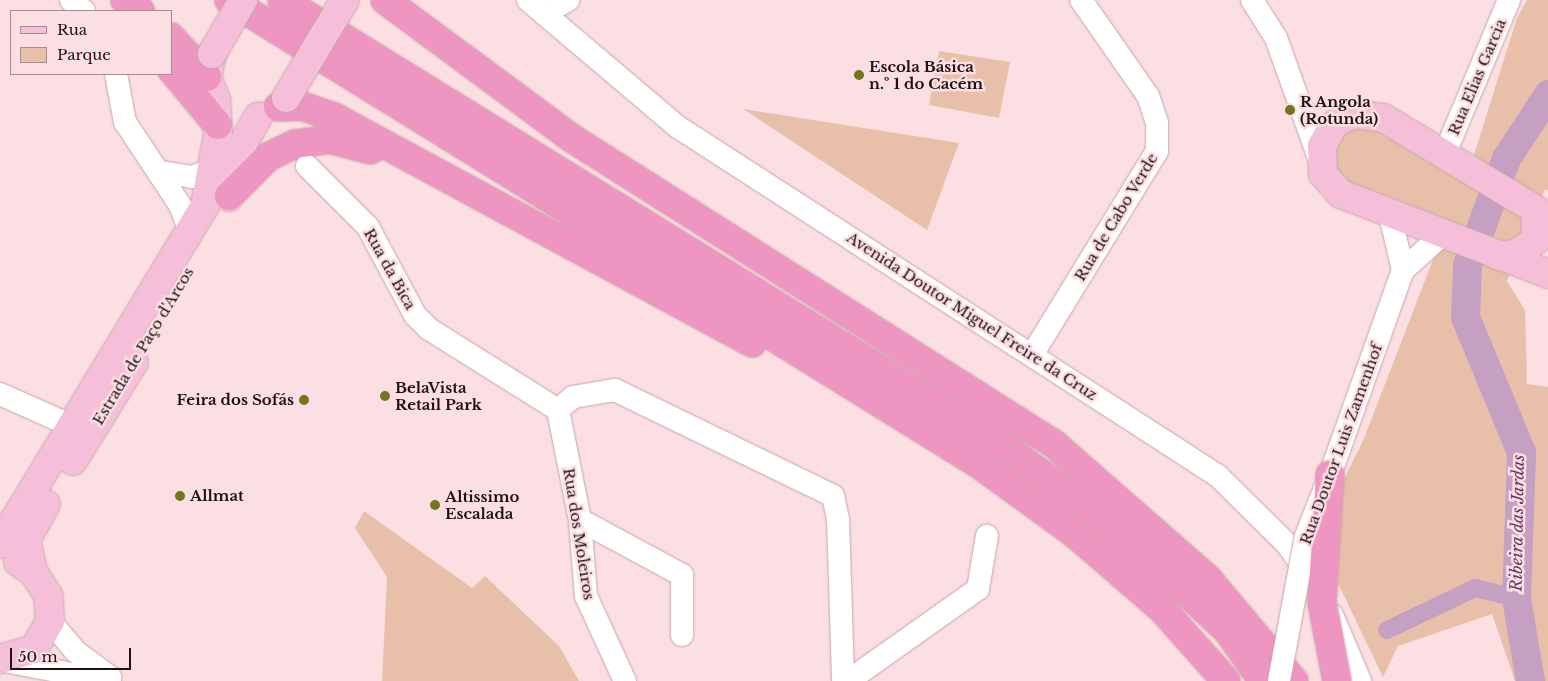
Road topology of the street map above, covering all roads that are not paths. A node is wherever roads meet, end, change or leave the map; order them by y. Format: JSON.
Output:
{"nodes":[{"id":1,"x":71,"y":0,"type":"edge"},
{"id":2,"x":112,"y":0,"type":"edge"},
{"id":3,"x":126,"y":0,"type":"edge"},
{"id":4,"x":229,"y":0,"type":"edge"},
{"id":5,"x":243,"y":0,"type":"edge"},
{"id":6,"x":282,"y":0,"type":"edge"},
{"id":7,"x":345,"y":0,"type":"edge"},
{"id":8,"x":385,"y":0,"type":"edge"},
{"id":9,"x":415,"y":0,"type":"edge"},
{"id":10,"x":568,"y":0,"type":"edge"},
{"id":11,"x":1082,"y":0,"type":"edge"},
{"id":12,"x":1252,"y":0,"type":"edge"},
{"id":13,"x":1501,"y":5,"type":"edge"},
{"id":14,"x":536,"y":7,"type":"edge"},
{"id":15,"x":83,"y":10,"type":"edge"},
{"id":16,"x":123,"y":10,"type":"edge"},
{"id":17,"x":139,"y":10,"type":"edge"},
{"id":18,"x":172,"y":38,"type":"edge"},
{"id":19,"x":443,"y":44,"type":"junction"},
{"id":20,"x":172,"y":69,"type":"edge"},
{"id":21,"x":116,"y":75,"type":"edge"},
{"id":22,"x":213,"y":89,"type":"junction"},
{"id":23,"x":274,"y":107,"type":"junction"},
{"id":24,"x":1445,"y":153,"type":"junction"},
{"id":25,"x":1320,"y":161,"type":"junction"},
{"id":26,"x":307,"y":166,"type":"dead end"},
{"id":27,"x":215,"y":168,"type":"junction"},
{"id":28,"x":161,"y":172,"type":"junction"},
{"id":29,"x":440,"y":175,"type":"junction"},
{"id":30,"x":229,"y":196,"type":"junction"},
{"id":31,"x":1542,"y":214,"type":"edge"},
{"id":32,"x":1390,"y":215,"type":"junction"},
{"id":33,"x":1442,"y":235,"type":"junction"},
{"id":34,"x":187,"y":239,"type":"junction"},
{"id":35,"x":1499,"y":256,"type":"junction"},
{"id":36,"x":1403,"y":270,"type":"junction"},
{"id":37,"x":1548,"y":274,"type":"edge"},
{"id":38,"x":1032,"y":355,"type":"junction"},
{"id":39,"x":815,"y":362,"type":"junction"},
{"id":40,"x":0,"y":394,"type":"edge"},
{"id":41,"x":558,"y":410,"type":"junction"},
{"id":42,"x":72,"y":426,"type":"junction"},
{"id":43,"x":1330,"y":475,"type":"junction"},
{"id":44,"x":580,"y":520,"type":"junction"},
{"id":45,"x":987,"y":536,"type":"dead end"},
{"id":46,"x":0,"y":544,"type":"edge"},
{"id":47,"x":0,"y":558,"type":"edge"},
{"id":48,"x":32,"y":572,"type":"junction"},
{"id":49,"x":50,"y":621,"type":"junction"},
{"id":50,"x":682,"y":635,"type":"dead end"},
{"id":51,"x":0,"y":660,"type":"edge"},
{"id":52,"x":108,"y":681,"type":"edge"},
{"id":53,"x":115,"y":681,"type":"edge"},
{"id":54,"x":625,"y":681,"type":"edge"},
{"id":55,"x":843,"y":681,"type":"edge"},
{"id":56,"x":848,"y":681,"type":"edge"},
{"id":57,"x":1226,"y":681,"type":"edge"},
{"id":58,"x":1263,"y":681,"type":"edge"},
{"id":59,"x":1279,"y":681,"type":"edge"},
{"id":60,"x":1294,"y":681,"type":"edge"},
{"id":61,"x":1337,"y":681,"type":"edge"},
{"id":62,"x":1360,"y":681,"type":"edge"}],
"edges":[{"from":1,"to":15,"type":"street"},
{"from":2,"to":16,"type":"highway"},
{"from":3,"to":17,"type":"highway"},
{"from":4,"to":39,"type":"highway"},
{"from":5,"to":22,"type":"main road","name":"Estrada de Paço d'Arcos","bridge":true},
{"from":6,"to":58,"type":"highway"},
{"from":7,"to":23,"type":"main road","name":"Estrada de Paço d'Arcos","bridge":true},
{"from":8,"to":19,"type":"highway"},
{"from":9,"to":19,"type":"highway"},
{"from":10,"to":14,"type":"street"},
{"from":11,"to":38,"type":"street","name":"Rua de Cabo Verde"},
{"from":12,"to":25,"type":"street"},
{"from":13,"to":24,"type":"street","name":"Rua Elias Garcia"},
{"from":14,"to":38,"type":"street","name":"Avenida Doutor Miguel Freire da Cruz"},
{"from":18,"to":22,"type":"highway"},
{"from":19,"to":60,"type":"highway"},
{"from":20,"to":22,"type":"highway"},
{"from":21,"to":28,"type":"street"},
{"from":22,"to":23,"type":"main road"},
{"from":22,"to":27,"type":"main road","name":"Estrada de Paço d'Arcos"},
{"from":23,"to":29,"type":"highway"},
{"from":23,"to":30,"type":"main road","name":"Estrada de Paço d'Arcos"},
{"from":24,"to":25,"type":"main road"},
{"from":24,"to":31,"type":"main road"},
{"from":25,"to":32,"type":"main road"},
{"from":26,"to":41,"type":"street","name":"Rua da Bica"},
{"from":27,"to":28,"type":"street"},
{"from":27,"to":34,"type":"main road","name":"Estrada de Paço d'Arcos"},
{"from":28,"to":34,"type":"street"},
{"from":29,"to":30,"type":"highway"},
{"from":29,"to":39,"type":"highway"},
{"from":30,"to":48,"type":"main road","name":"Estrada de Paço d'Arcos"},
{"from":31,"to":35,"type":"main road"},
{"from":32,"to":33,"type":"main road"},
{"from":32,"to":36,"type":"street"},
{"from":33,"to":35,"type":"main road"},
{"from":33,"to":36,"type":"street"},
{"from":34,"to":42,"type":"main road","name":"Estrada de Paço d'Arcos"},
{"from":35,"to":37,"type":"main road"},
{"from":36,"to":43,"type":"street","name":"Rua Doutor Luis Zamenhof"},
{"from":38,"to":62,"type":"street","name":"Avenida Doutor Miguel Freire da Cruz"},
{"from":39,"to":57,"type":"highway"},
{"from":40,"to":42,"type":"street"},
{"from":41,"to":44,"type":"street","name":"Rua dos Moleiros"},
{"from":41,"to":55,"type":"street"},
{"from":42,"to":46,"type":"main road","name":"Estrada de Paço d'Arcos"},
{"from":43,"to":59,"type":"street","name":"Rua Doutor Luis Zamenhof","bridge":true},
{"from":43,"to":61,"type":"highway","bridge":true},
{"from":44,"to":50,"type":"street"},
{"from":44,"to":54,"type":"street","name":"Rua dos Moleiros"},
{"from":45,"to":56,"type":"street"},
{"from":47,"to":48,"type":"main road"},
{"from":48,"to":49,"type":"main road","name":"Estrada de Paço d'Arcos"},
{"from":49,"to":51,"type":"main road"},
{"from":49,"to":53,"type":"street"},
{"from":51,"to":52,"type":"street"}]}
